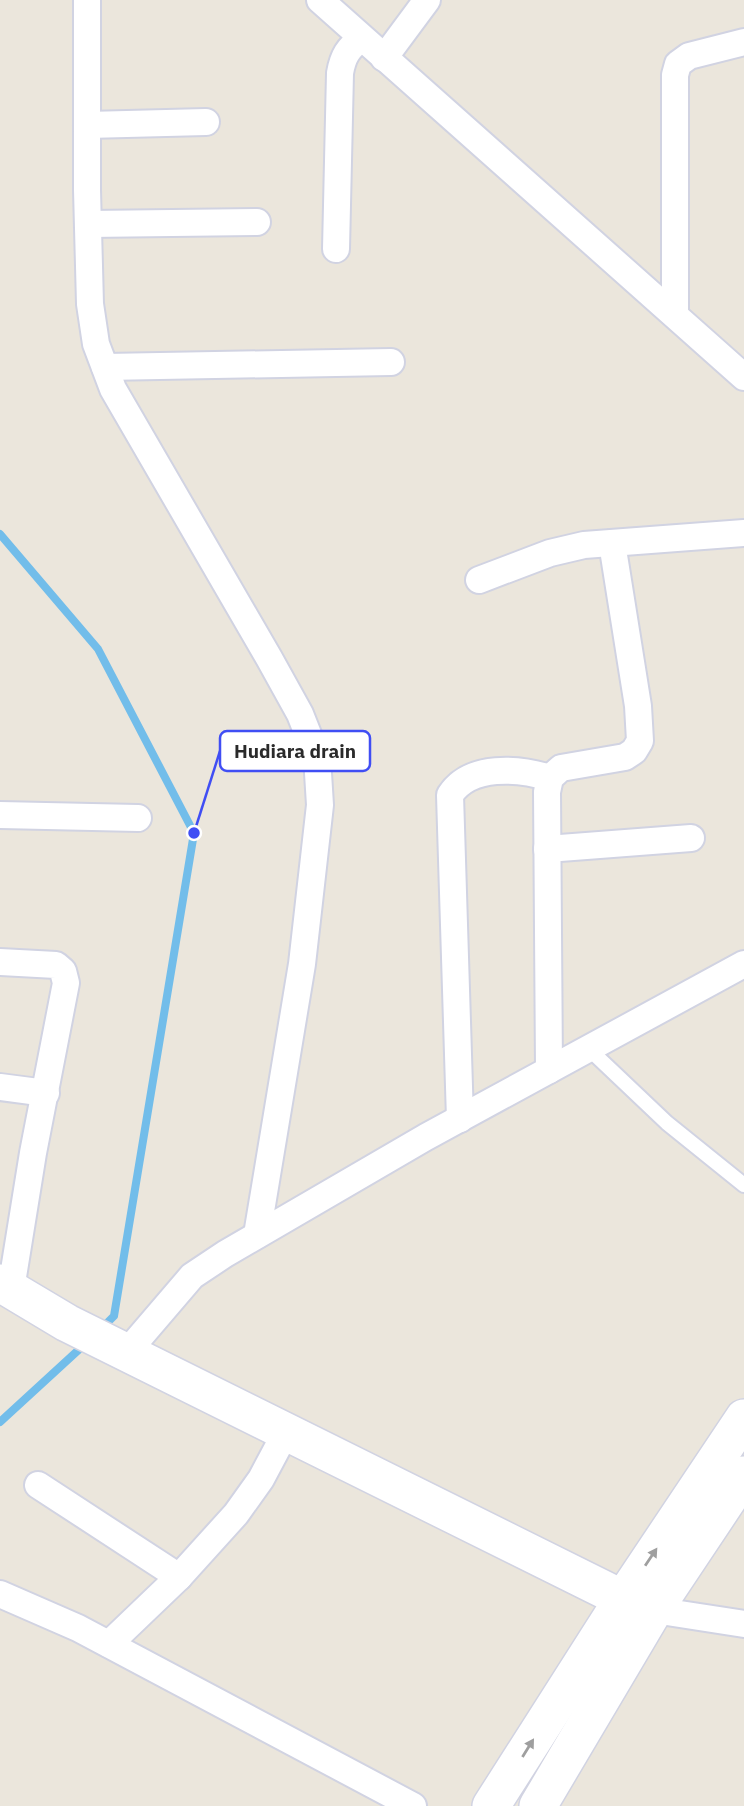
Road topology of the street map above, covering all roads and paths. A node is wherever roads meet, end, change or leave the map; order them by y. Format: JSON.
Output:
{"nodes":[{"id":1,"x":87,"y":0,"type":"edge"},
{"id":2,"x":320,"y":0,"type":"edge"},
{"id":3,"x":427,"y":0,"type":"edge"},
{"id":4,"x":362,"y":38,"type":"junction"},
{"id":5,"x":744,"y":42,"type":"edge"},
{"id":6,"x":384,"y":58,"type":"junction"},
{"id":7,"x":206,"y":122,"type":"dead end"},
{"id":8,"x":87,"y":125,"type":"junction"},
{"id":9,"x":257,"y":222,"type":"dead end"},
{"id":10,"x":88,"y":223,"type":"junction"},
{"id":11,"x":336,"y":249,"type":"dead end"},
{"id":12,"x":676,"y":315,"type":"junction"},
{"id":13,"x":391,"y":362,"type":"dead end"},
{"id":14,"x":105,"y":367,"type":"junction"},
{"id":15,"x":744,"y":377,"type":"edge"},
{"id":16,"x":744,"y":533,"type":"edge"},
{"id":17,"x":612,"y":543,"type":"junction"},
{"id":18,"x":479,"y":580,"type":"dead end"},
{"id":19,"x":550,"y":778,"type":"junction"},
{"id":20,"x":0,"y":815,"type":"edge"},
{"id":21,"x":138,"y":818,"type":"dead end"},
{"id":22,"x":691,"y":838,"type":"dead end"},
{"id":23,"x":547,"y":849,"type":"junction"},
{"id":24,"x":0,"y":962,"type":"edge"},
{"id":25,"x":744,"y":964,"type":"edge"},
{"id":26,"x":589,"y":1049,"type":"junction"},
{"id":27,"x":549,"y":1070,"type":"junction"},
{"id":28,"x":0,"y":1087,"type":"edge"},
{"id":29,"x":46,"y":1093,"type":"junction"},
{"id":30,"x":460,"y":1119,"type":"junction"},
{"id":31,"x":744,"y":1185,"type":"edge"},
{"id":32,"x":257,"y":1235,"type":"junction"},
{"id":33,"x":6,"y":1286,"type":"edge"},
{"id":34,"x":122,"y":1349,"type":"junction"},
{"id":35,"x":744,"y":1418,"type":"edge"},
{"id":36,"x":286,"y":1432,"type":"junction"},
{"id":37,"x":744,"y":1475,"type":"edge"},
{"id":38,"x":38,"y":1485,"type":"dead end"},
{"id":39,"x":179,"y":1577,"type":"junction"},
{"id":40,"x":0,"y":1594,"type":"edge"},
{"id":41,"x":638,"y":1604,"type":"junction"},
{"id":42,"x":744,"y":1624,"type":"edge"},
{"id":43,"x":109,"y":1644,"type":"junction"},
{"id":44,"x":414,"y":1806,"type":"edge"},
{"id":45,"x":491,"y":1806,"type":"edge"},
{"id":46,"x":538,"y":1806,"type":"edge"}],
"edges":[{"from":1,"to":8,"type":"street"},
{"from":2,"to":4,"type":"street"},
{"from":3,"to":6,"type":"street"},
{"from":4,"to":6,"type":"street"},
{"from":4,"to":11,"type":"street"},
{"from":5,"to":12,"type":"street"},
{"from":6,"to":12,"type":"street"},
{"from":7,"to":8,"type":"street"},
{"from":8,"to":10,"type":"street"},
{"from":9,"to":10,"type":"street"},
{"from":10,"to":14,"type":"street"},
{"from":12,"to":15,"type":"street"},
{"from":13,"to":14,"type":"street"},
{"from":14,"to":32,"type":"street"},
{"from":16,"to":17,"type":"street"},
{"from":17,"to":18,"type":"street"},
{"from":17,"to":19,"type":"street"},
{"from":19,"to":23,"type":"street"},
{"from":19,"to":30,"type":"street"},
{"from":20,"to":21,"type":"street"},
{"from":22,"to":23,"type":"street"},
{"from":23,"to":27,"type":"street"},
{"from":24,"to":29,"type":"street"},
{"from":25,"to":26,"type":"street"},
{"from":26,"to":27,"type":"street"},
{"from":26,"to":31,"type":"lane"},
{"from":27,"to":30,"type":"street"},
{"from":28,"to":29,"type":"street"},
{"from":29,"to":33,"type":"street"},
{"from":30,"to":32,"type":"street"},
{"from":32,"to":34,"type":"street"},
{"from":33,"to":34,"type":"main road"},
{"from":34,"to":36,"type":"main road"},
{"from":41,"to":35,"type":"main road","one_way":true},
{"from":36,"to":39,"type":"street"},
{"from":36,"to":41,"type":"main road"},
{"from":37,"to":41,"type":"main road"},
{"from":38,"to":39,"type":"street"},
{"from":39,"to":43,"type":"street"},
{"from":40,"to":43,"type":"street"},
{"from":41,"to":42,"type":"street"},
{"from":45,"to":41,"type":"main road","one_way":true},
{"from":41,"to":46,"type":"main road"},
{"from":43,"to":44,"type":"street"}]}
